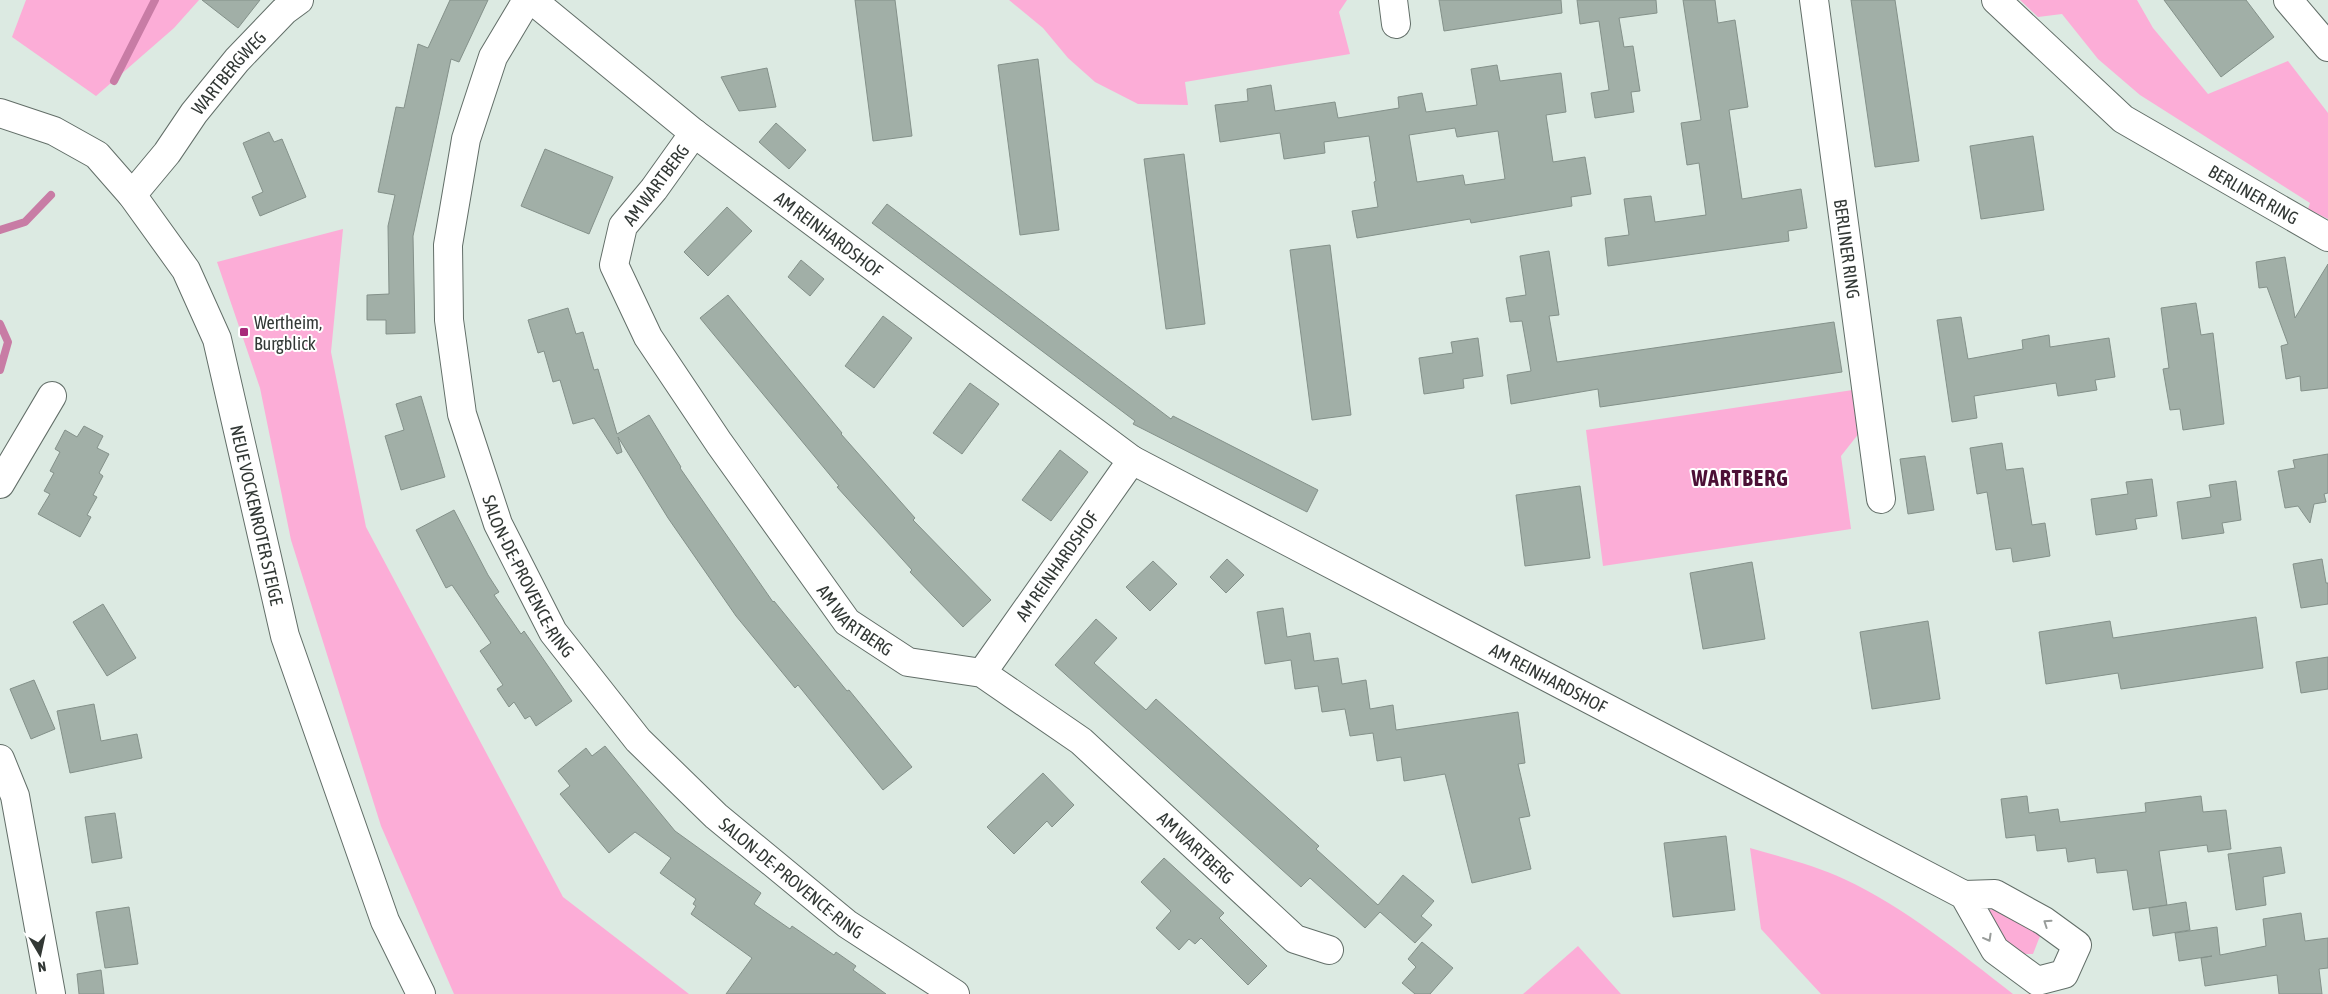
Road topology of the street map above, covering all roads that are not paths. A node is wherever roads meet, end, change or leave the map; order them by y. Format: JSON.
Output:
{"nodes":[{"id":1,"x":299,"y":0,"type":"edge"},
{"id":2,"x":527,"y":0,"type":"edge"},
{"id":3,"x":532,"y":0,"type":"edge"},
{"id":4,"x":1814,"y":0,"type":"edge"},
{"id":5,"x":1996,"y":0,"type":"edge"},
{"id":6,"x":2288,"y":0,"type":"edge"},
{"id":7,"x":2328,"y":47,"type":"edge"},
{"id":8,"x":0,"y":113,"type":"edge"},
{"id":9,"x":694,"y":133,"type":"junction"},
{"id":10,"x":132,"y":195,"type":"junction"},
{"id":11,"x":2328,"y":237,"type":"edge"},
{"id":12,"x":52,"y":396,"type":"dead end"},
{"id":13,"x":1132,"y":460,"type":"junction"},
{"id":14,"x":0,"y":484,"type":"edge"},
{"id":15,"x":1881,"y":499,"type":"dead end"},
{"id":16,"x":982,"y":673,"type":"junction"},
{"id":17,"x":0,"y":760,"type":"edge"},
{"id":18,"x":1964,"y":895,"type":"dead end"},
{"id":19,"x":1329,"y":950,"type":"dead end"},
{"id":20,"x":50,"y":994,"type":"edge"},
{"id":21,"x":421,"y":994,"type":"edge"},
{"id":22,"x":955,"y":994,"type":"edge"}],
"edges":[{"from":1,"to":10,"type":"street","name":"WARTBERGWEG"},
{"from":2,"to":22,"type":"street","name":"SALON-DE-PROVENCE-RING"},
{"from":3,"to":9,"type":"street","name":"AM REINHARDSHOF"},
{"from":4,"to":15,"type":"street","name":"BERLINER RING"},
{"from":5,"to":11,"type":"street","name":"BERLINER RING"},
{"from":6,"to":7,"type":"street"},
{"from":8,"to":10,"type":"street","name":"NEUE VOCKENROTER STEIGE"},
{"from":9,"to":13,"type":"street","name":"AM REINHARDSHOF"},
{"from":9,"to":16,"type":"street","name":"AM WARTBERG"},
{"from":10,"to":21,"type":"street","name":"NEUE VOCKENROTER STEIGE"},
{"from":12,"to":14,"type":"street"},
{"from":13,"to":16,"type":"street","name":"AM REINHARDSHOF"},
{"from":13,"to":18,"type":"street","name":"AM REINHARDSHOF"},
{"from":16,"to":19,"type":"street","name":"AM WARTBERG"},
{"from":17,"to":20,"type":"street"}]}
